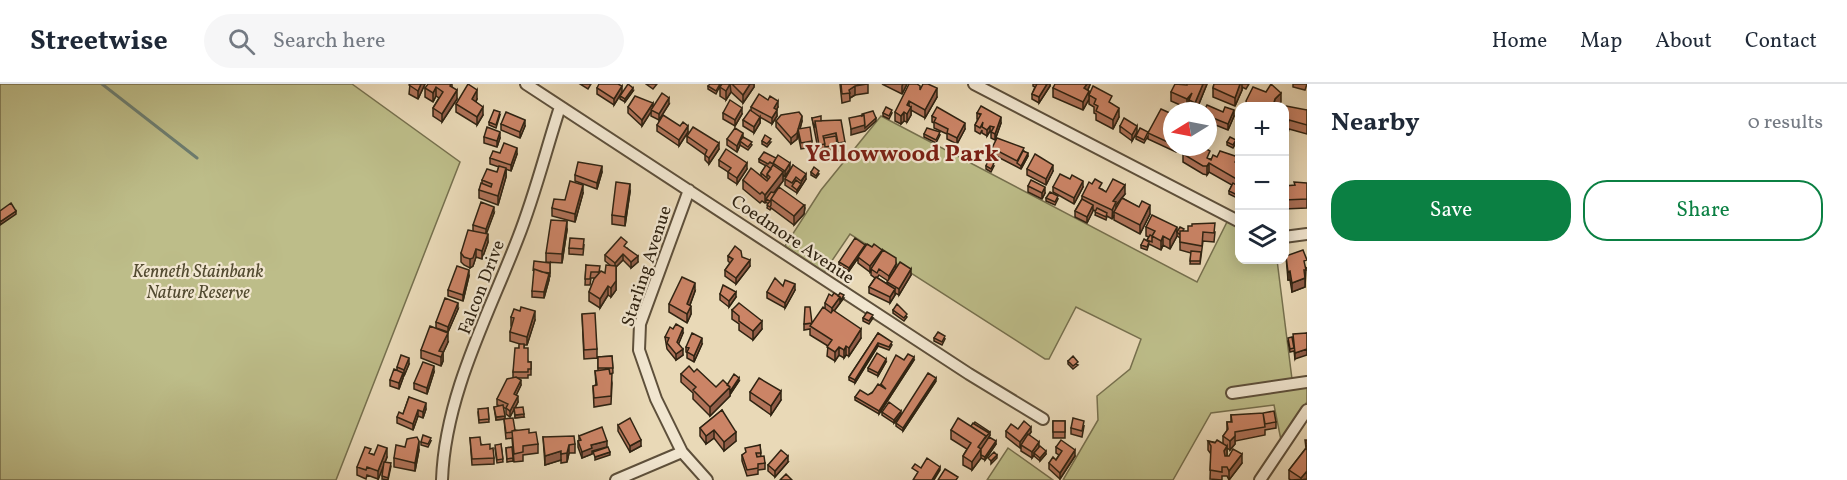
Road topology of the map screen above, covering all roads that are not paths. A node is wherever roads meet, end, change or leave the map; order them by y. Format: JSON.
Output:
{"nodes":[{"id":1,"x":526,"y":84,"type":"edge"},
{"id":2,"x":974,"y":84,"type":"edge"},
{"id":3,"x":560,"y":107,"type":"junction"},
{"id":4,"x":689,"y":190,"type":"junction"},
{"id":5,"x":1235,"y":220,"type":"edge"},
{"id":6,"x":1307,"y":234,"type":"edge"},
{"id":7,"x":1289,"y":236,"type":"edge"},
{"id":8,"x":1307,"y":382,"type":"edge"},
{"id":9,"x":1232,"y":393,"type":"dead end"},
{"id":10,"x":1307,"y":410,"type":"edge"},
{"id":11,"x":1043,"y":419,"type":"dead end"},
{"id":12,"x":682,"y":452,"type":"junction"},
{"id":13,"x":442,"y":480,"type":"edge"},
{"id":14,"x":616,"y":480,"type":"edge"},
{"id":15,"x":707,"y":480,"type":"edge"},
{"id":16,"x":1260,"y":480,"type":"edge"}],
"edges":[{"from":1,"to":3,"type":"street","name":"Coedmore Avenue"},
{"from":2,"to":5,"type":"street"},
{"from":3,"to":4,"type":"street","name":"Coedmore Avenue"},
{"from":3,"to":13,"type":"street","name":"Falcon Drive"},
{"from":4,"to":11,"type":"street","name":"Coedmore Avenue"},
{"from":4,"to":12,"type":"street","name":"Starling Avenue"},
{"from":6,"to":7,"type":"street"},
{"from":8,"to":9,"type":"street"},
{"from":10,"to":16,"type":"street"},
{"from":12,"to":14,"type":"street"},
{"from":12,"to":15,"type":"street","name":"Starling Avenue"}]}
